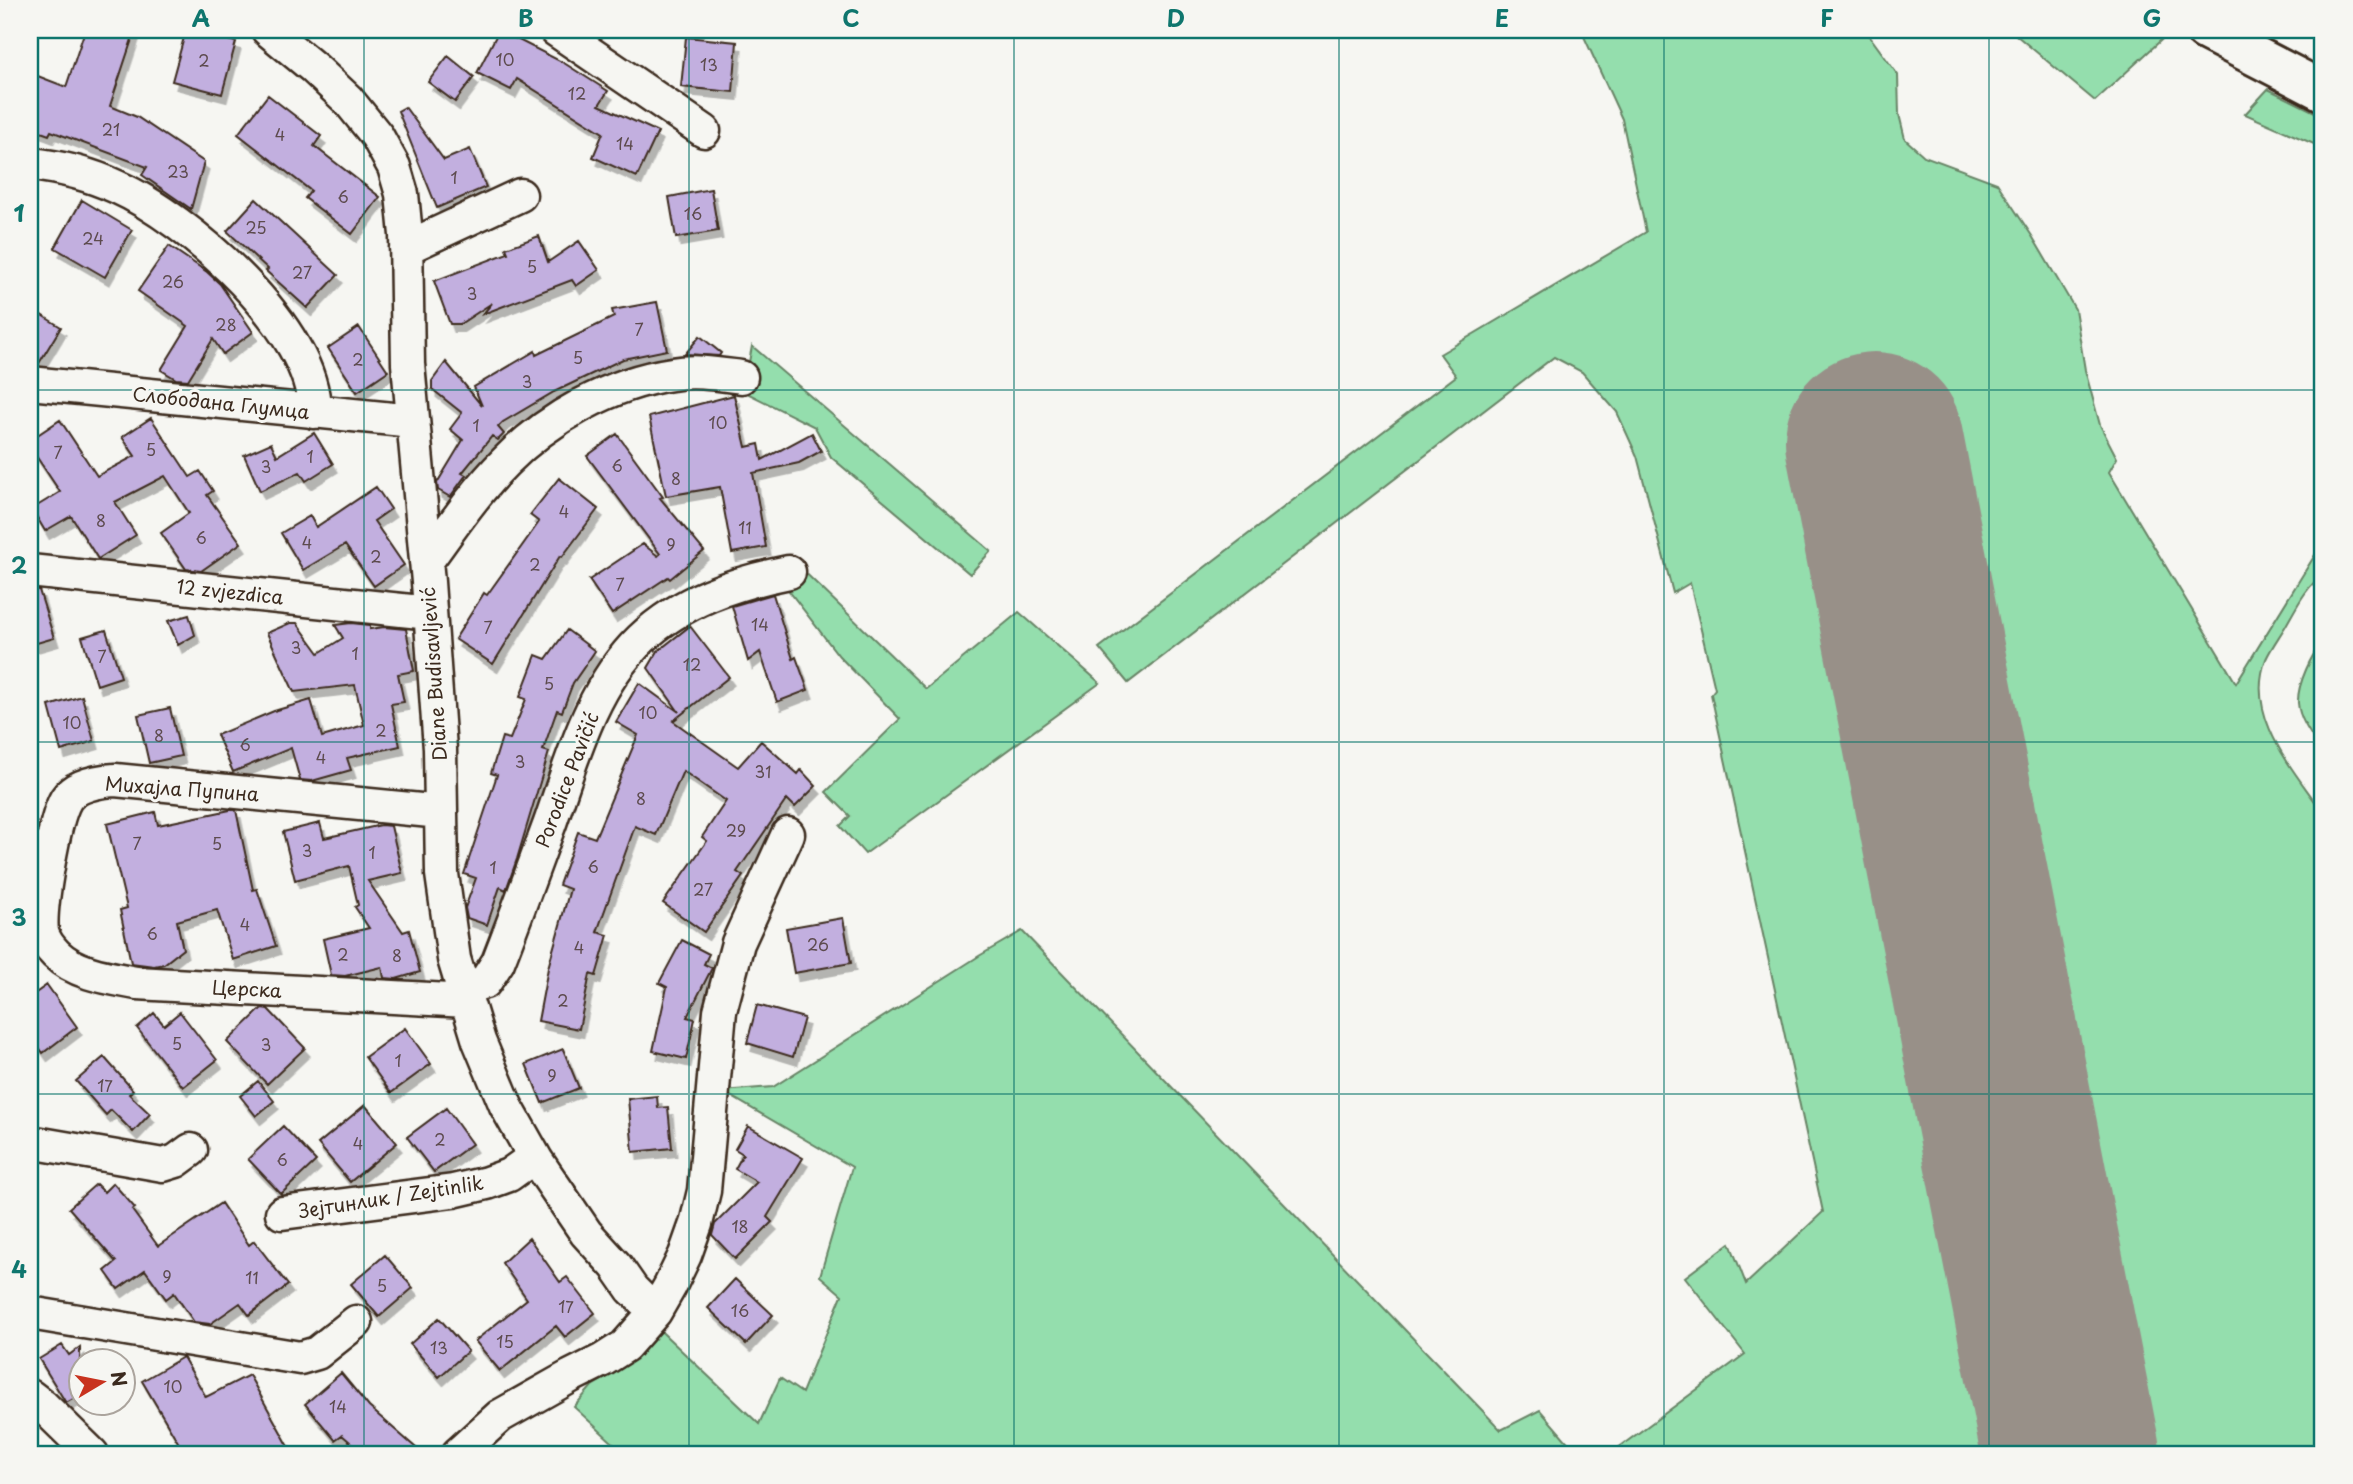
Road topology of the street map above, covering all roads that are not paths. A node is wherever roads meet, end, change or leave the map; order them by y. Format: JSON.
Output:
{"nodes":[{"id":1,"x":268,"y":30,"type":"edge"},
{"id":2,"x":556,"y":30,"type":"edge"},
{"id":3,"x":2205,"y":30,"type":"edge"},
{"id":4,"x":2323,"y":92,"type":"edge"},
{"id":5,"x":704,"y":131,"type":"dead end"},
{"id":6,"x":30,"y":164,"type":"edge"},
{"id":7,"x":520,"y":195,"type":"dead end"},
{"id":8,"x":406,"y":248,"type":"junction"},
{"id":9,"x":741,"y":377,"type":"dead end"},
{"id":10,"x":30,"y":383,"type":"edge"},
{"id":11,"x":314,"y":412,"type":"junction"},
{"id":12,"x":413,"y":421,"type":"junction"},
{"id":13,"x":426,"y":562,"type":"junction"},
{"id":14,"x":30,"y":571,"type":"edge"},
{"id":15,"x":789,"y":572,"type":"dead end"},
{"id":16,"x":430,"y":613,"type":"junction"},
{"id":17,"x":441,"y":813,"type":"junction"},
{"id":18,"x":788,"y":834,"type":"dead end"},
{"id":19,"x":36,"y":939,"type":"edge"},
{"id":20,"x":465,"y":994,"type":"junction"},
{"id":21,"x":30,"y":1142,"type":"edge"},
{"id":22,"x":191,"y":1150,"type":"dead end"},
{"id":23,"x":534,"y":1157,"type":"junction"},
{"id":24,"x":282,"y":1213,"type":"dead end"},
{"id":25,"x":654,"y":1312,"type":"junction"},
{"id":26,"x":30,"y":1314,"type":"edge"},
{"id":27,"x":356,"y":1322,"type":"dead end"},
{"id":28,"x":30,"y":1396,"type":"edge"},
{"id":29,"x":92,"y":1454,"type":"edge"},
{"id":30,"x":458,"y":1454,"type":"edge"}],
"edges":[{"from":1,"to":8,"type":"street","name":"Diane Budisavljević"},
{"from":2,"to":5,"type":"street"},
{"from":3,"to":4,"type":"main road"},
{"from":6,"to":11,"type":"street"},
{"from":7,"to":8,"type":"street"},
{"from":8,"to":12,"type":"street","name":"Diane Budisavljević"},
{"from":9,"to":13,"type":"street"},
{"from":10,"to":11,"type":"street","name":"Слободана Глумца"},
{"from":11,"to":12,"type":"street","name":"Слободана Глумца"},
{"from":12,"to":13,"type":"street","name":"Diane Budisavljević"},
{"from":13,"to":16,"type":"street","name":"Diane Budisavljević"},
{"from":14,"to":16,"type":"street","name":"12 zvjezdica"},
{"from":15,"to":20,"type":"street","name":"Porodice Pavičić"},
{"from":16,"to":17,"type":"street","name":"Diane Budisavljević"},
{"from":17,"to":19,"type":"street","name":"Михајла Пупина"},
{"from":17,"to":20,"type":"street","name":"Diane Budisavljević"},
{"from":18,"to":25,"type":"street"},
{"from":19,"to":20,"type":"street","name":"Церска"},
{"from":20,"to":23,"type":"street","name":"Diane Budisavljević"},
{"from":21,"to":22,"type":"street"},
{"from":23,"to":24,"type":"street","name":"Зејтинлик / Zejtinlik"},
{"from":23,"to":25,"type":"street","name":"Diane Budisavljević"},
{"from":25,"to":30,"type":"street"},
{"from":26,"to":27,"type":"street"},
{"from":28,"to":29,"type":"street"}]}
